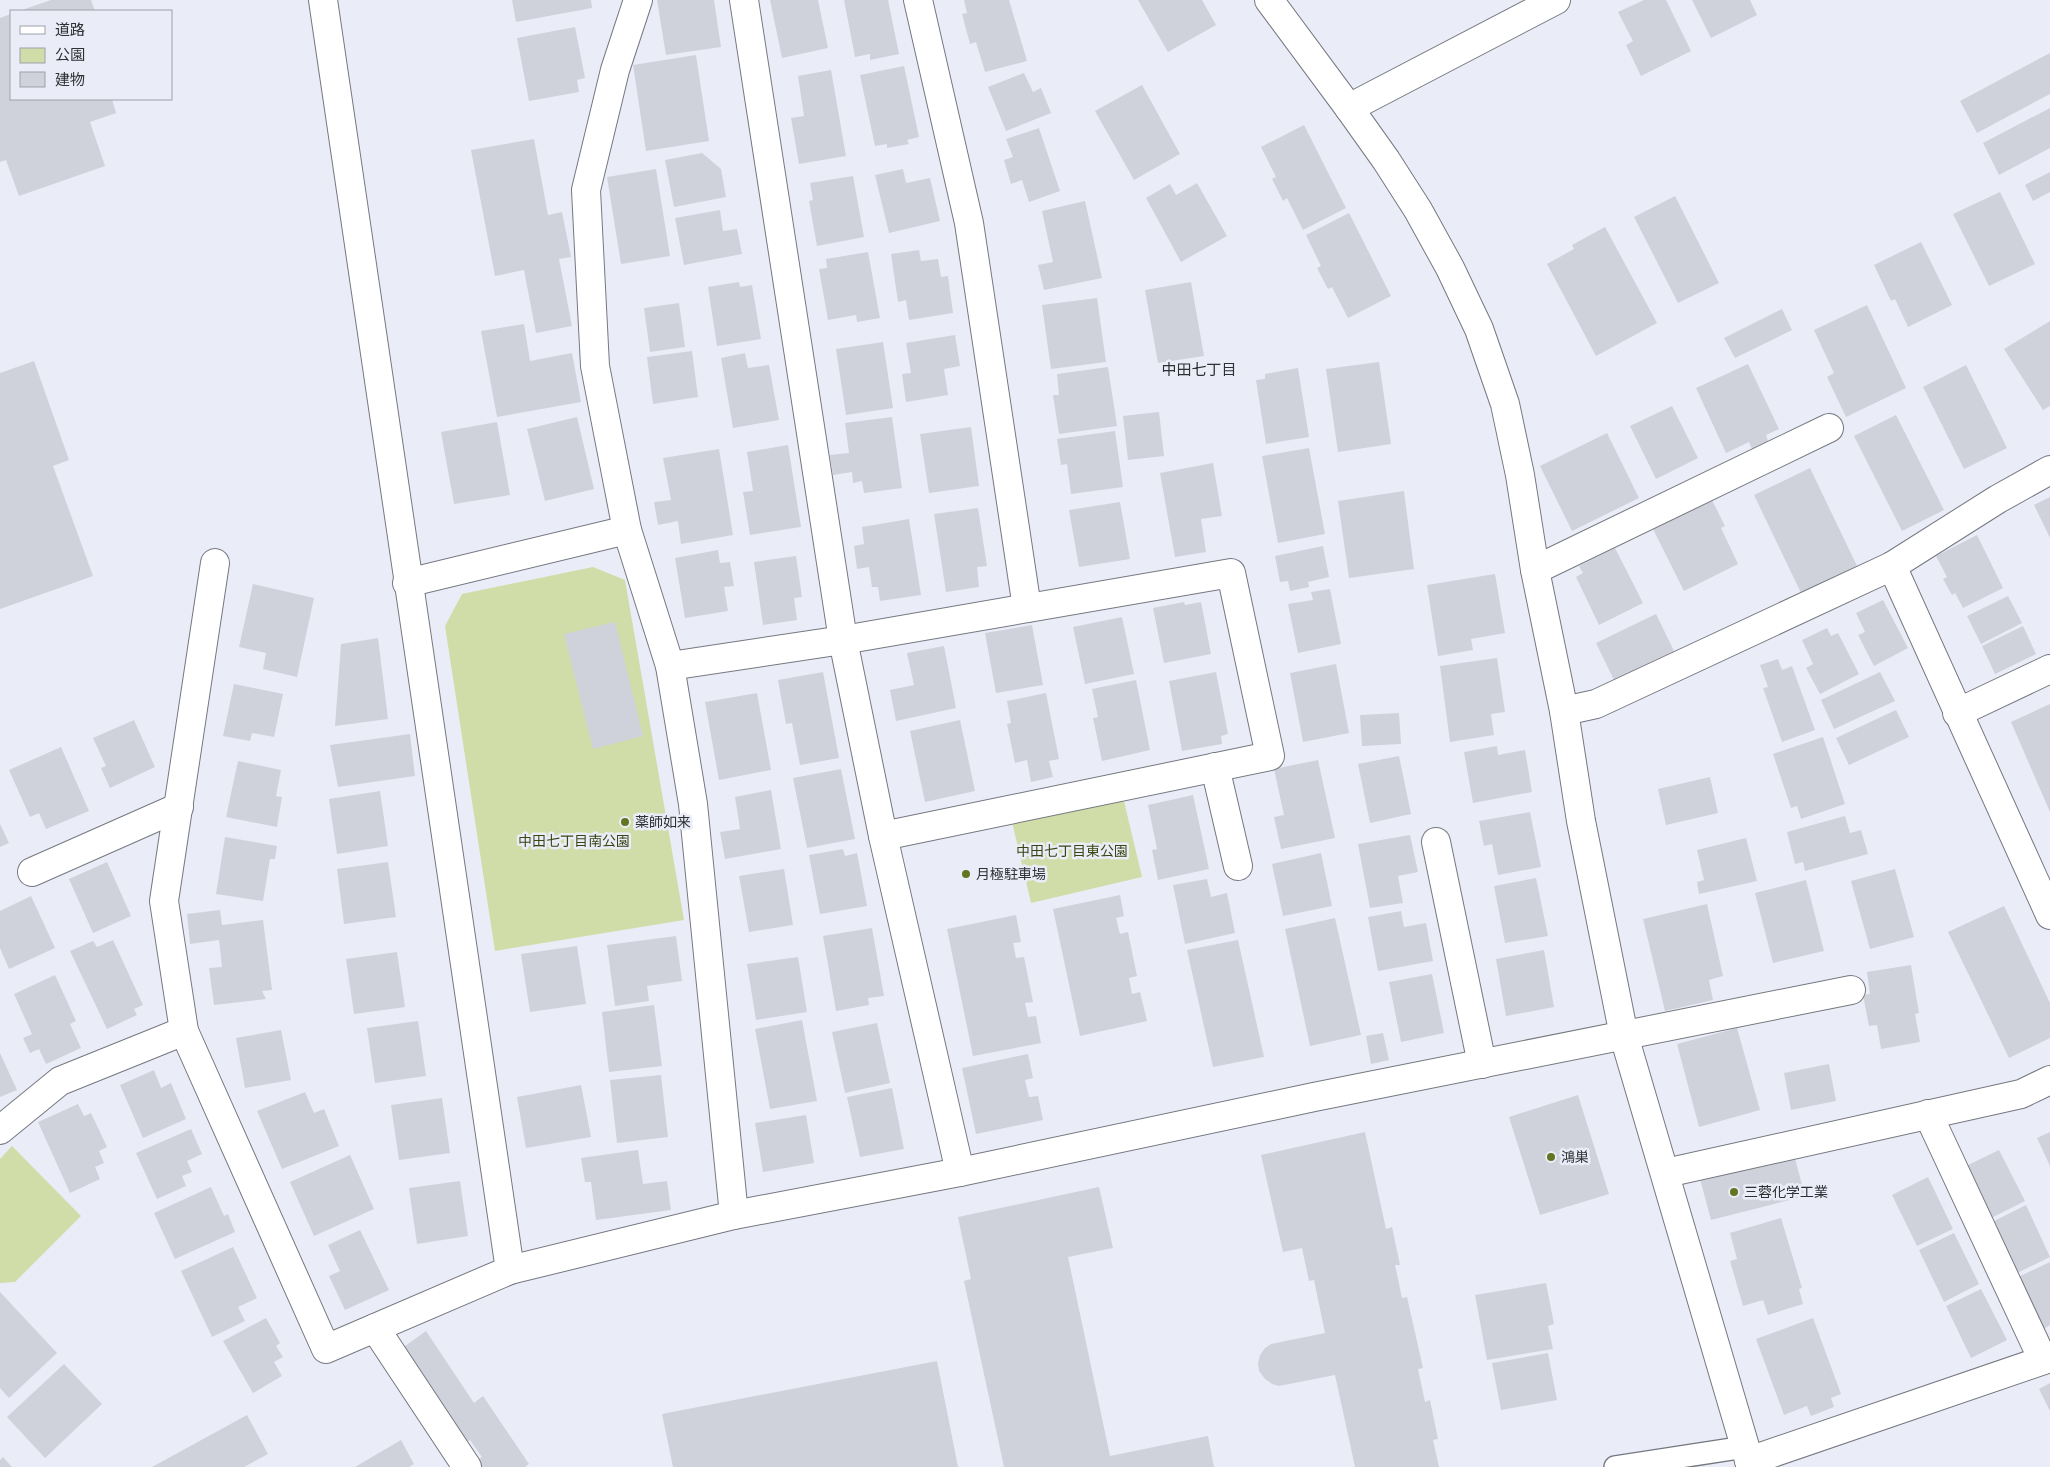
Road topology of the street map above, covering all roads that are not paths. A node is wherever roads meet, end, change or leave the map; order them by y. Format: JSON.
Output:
{"nodes":[{"id":1,"x":323,"y":0,"type":"edge"},
{"id":2,"x":638,"y":0,"type":"edge"},
{"id":3,"x":744,"y":0,"type":"edge"},
{"id":4,"x":918,"y":0,"type":"edge"},
{"id":5,"x":1269,"y":0,"type":"edge"},
{"id":6,"x":1556,"y":0,"type":"edge"},
{"id":7,"x":1349,"y":108,"type":"junction"},
{"id":8,"x":1829,"y":428,"type":"dead end"},
{"id":9,"x":2050,"y":470,"type":"edge"},
{"id":10,"x":627,"y":530,"type":"junction"},
{"id":11,"x":215,"y":563,"type":"dead end"},
{"id":12,"x":1892,"y":566,"type":"junction"},
{"id":13,"x":1535,"y":570,"type":"junction"},
{"id":14,"x":408,"y":583,"type":"junction"},
{"id":15,"x":1027,"y":608,"type":"junction"},
{"id":16,"x":843,"y":640,"type":"junction"},
{"id":17,"x":670,"y":666,"type":"junction"},
{"id":18,"x":2050,"y":669,"type":"edge"},
{"id":19,"x":1564,"y":712,"type":"junction"},
{"id":20,"x":1958,"y":713,"type":"junction"},
{"id":21,"x":1215,"y":767,"type":"junction"},
{"id":22,"x":179,"y":807,"type":"junction"},
{"id":23,"x":883,"y":836,"type":"junction"},
{"id":24,"x":1436,"y":842,"type":"dead end"},
{"id":25,"x":1238,"y":866,"type":"dead end"},
{"id":26,"x":32,"y":872,"type":"dead end"},
{"id":27,"x":2050,"y":915,"type":"edge"},
{"id":28,"x":1851,"y":990,"type":"dead end"},
{"id":29,"x":184,"y":1031,"type":"junction"},
{"id":30,"x":1624,"y":1036,"type":"junction"},
{"id":31,"x":1482,"y":1064,"type":"junction"},
{"id":32,"x":2050,"y":1080,"type":"edge"},
{"id":33,"x":1928,"y":1114,"type":"junction"},
{"id":34,"x":0,"y":1130,"type":"edge"},
{"id":35,"x":960,"y":1172,"type":"junction"},
{"id":36,"x":1666,"y":1173,"type":"junction"},
{"id":37,"x":734,"y":1215,"type":"junction"},
{"id":38,"x":510,"y":1270,"type":"junction"},
{"id":39,"x":374,"y":1328,"type":"junction"},
{"id":40,"x":2046,"y":1359,"type":"edge"},
{"id":41,"x":1749,"y":1458,"type":"edge"},
{"id":42,"x":467,"y":1467,"type":"edge"},
{"id":43,"x":1615,"y":1467,"type":"edge"}],
"edges":[{"from":1,"to":14,"type":"street"},
{"from":2,"to":10,"type":"street"},
{"from":3,"to":16,"type":"street"},
{"from":4,"to":15,"type":"street"},
{"from":5,"to":7,"type":"street"},
{"from":6,"to":7,"type":"street"},
{"from":7,"to":13,"type":"street"},
{"from":8,"to":13,"type":"street"},
{"from":9,"to":12,"type":"street"},
{"from":10,"to":14,"type":"street"},
{"from":10,"to":17,"type":"street"},
{"from":11,"to":22,"type":"street"},
{"from":12,"to":19,"type":"street"},
{"from":12,"to":20,"type":"street"},
{"from":13,"to":19,"type":"street"},
{"from":14,"to":38,"type":"street"},
{"from":15,"to":16,"type":"street"},
{"from":15,"to":21,"type":"street"},
{"from":16,"to":17,"type":"street"},
{"from":16,"to":23,"type":"street"},
{"from":17,"to":37,"type":"street"},
{"from":18,"to":20,"type":"street"},
{"from":19,"to":30,"type":"street"},
{"from":20,"to":27,"type":"street"},
{"from":21,"to":23,"type":"street"},
{"from":21,"to":25,"type":"street"},
{"from":22,"to":26,"type":"street"},
{"from":22,"to":29,"type":"street"},
{"from":23,"to":35,"type":"street"},
{"from":24,"to":31,"type":"street"},
{"from":28,"to":30,"type":"street"},
{"from":29,"to":34,"type":"street"},
{"from":29,"to":39,"type":"street"},
{"from":30,"to":31,"type":"street"},
{"from":30,"to":36,"type":"street"},
{"from":31,"to":35,"type":"street"},
{"from":32,"to":33,"type":"street"},
{"from":33,"to":36,"type":"street"},
{"from":33,"to":40,"type":"street"},
{"from":35,"to":37,"type":"street"},
{"from":36,"to":41,"type":"street"},
{"from":37,"to":38,"type":"street"},
{"from":38,"to":39,"type":"street"},
{"from":39,"to":42,"type":"street"},
{"from":40,"to":41,"type":"street"},
{"from":41,"to":43,"type":"lane"}]}
